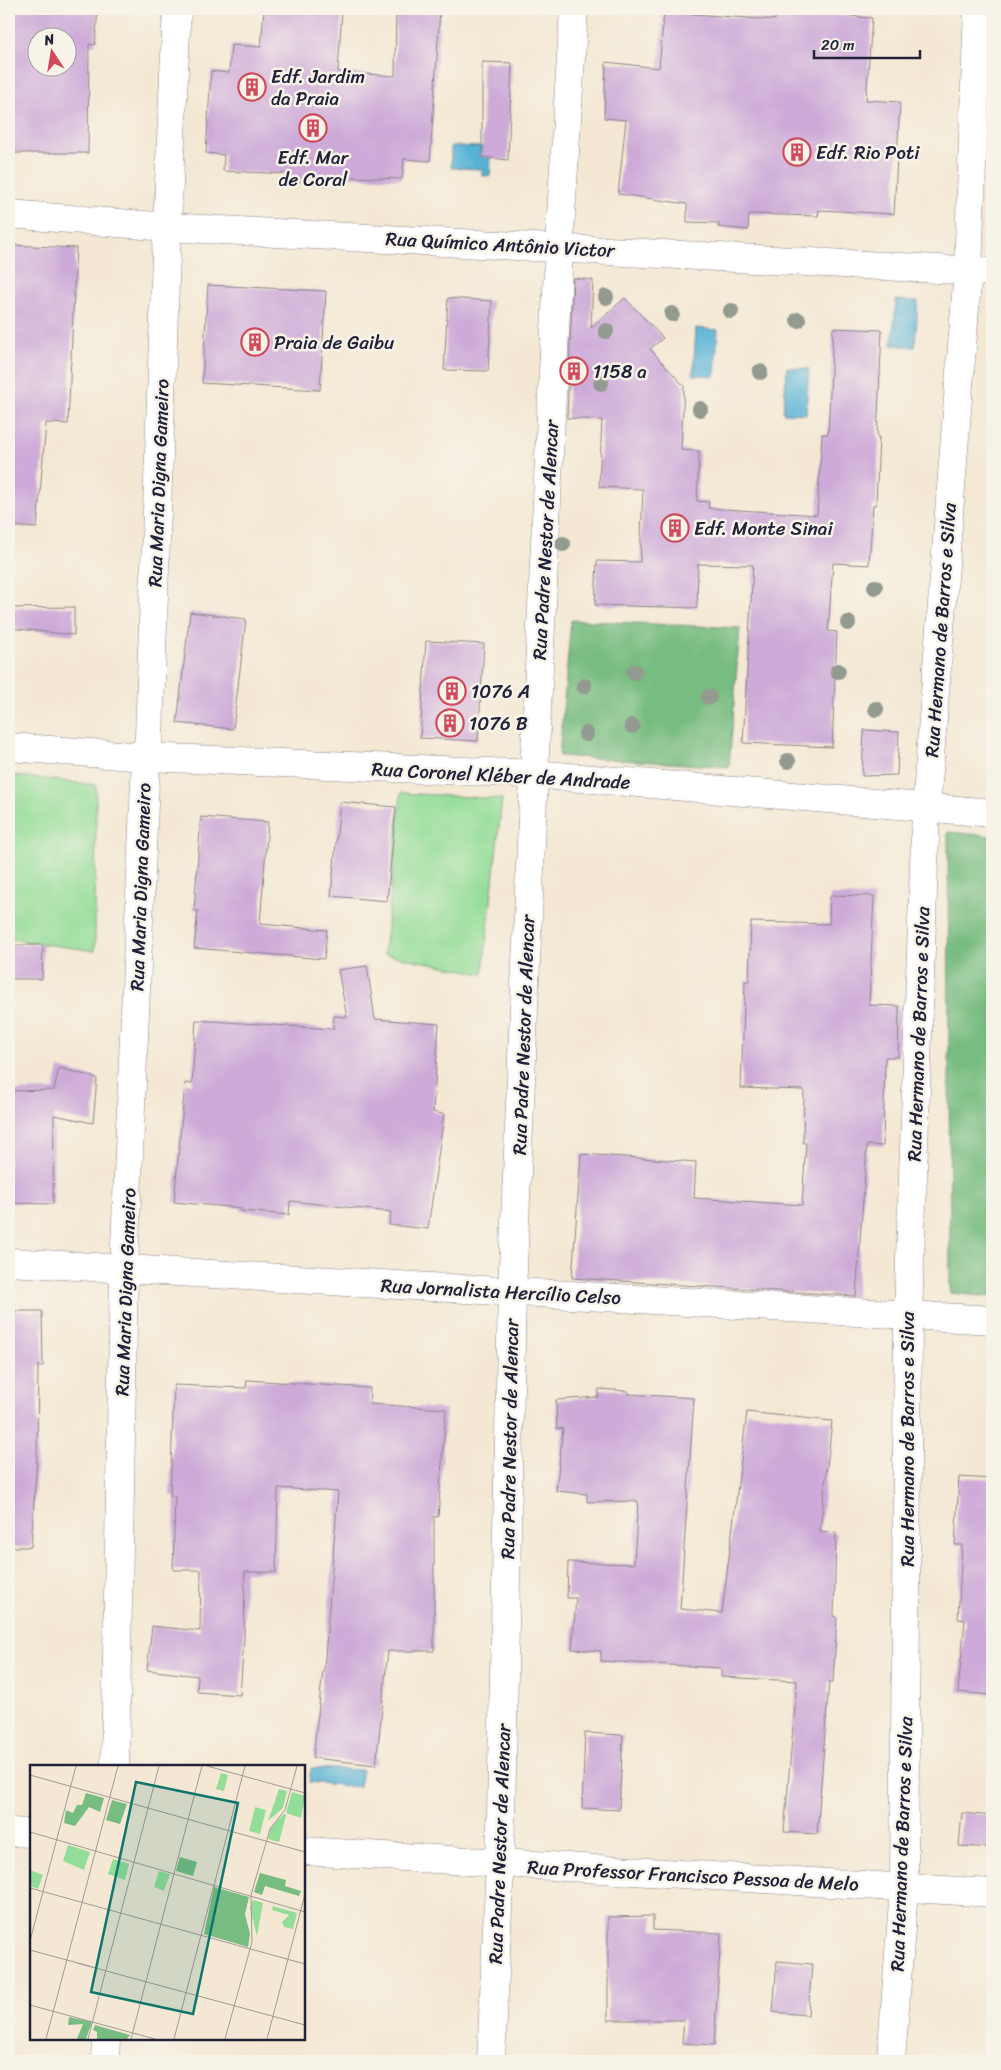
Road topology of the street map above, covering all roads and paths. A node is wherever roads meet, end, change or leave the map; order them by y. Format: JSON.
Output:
{"nodes":[{"id":1,"x":177,"y":9,"type":"edge"},
{"id":2,"x":574,"y":9,"type":"edge"},
{"id":3,"x":978,"y":9,"type":"edge"},
{"id":4,"x":9,"y":214,"type":"edge"},
{"id":5,"x":167,"y":227,"type":"junction"},
{"id":6,"x":559,"y":248,"type":"junction"},
{"id":7,"x":980,"y":271,"type":"edge"},
{"id":8,"x":9,"y":747,"type":"edge"},
{"id":9,"x":146,"y":757,"type":"junction"},
{"id":10,"x":534,"y":774,"type":"junction"},
{"id":11,"x":926,"y":808,"type":"junction"},
{"id":12,"x":992,"y":813,"type":"edge"},
{"id":13,"x":9,"y":1262,"type":"edge"},
{"id":14,"x":124,"y":1268,"type":"junction"},
{"id":15,"x":512,"y":1292,"type":"junction"},
{"id":16,"x":908,"y":1315,"type":"junction"},
{"id":17,"x":992,"y":1320,"type":"edge"},
{"id":18,"x":115,"y":1765,"type":"edge"},
{"id":19,"x":9,"y":1832,"type":"edge"},
{"id":20,"x":30,"y":1833,"type":"edge"},
{"id":21,"x":305,"y":1851,"type":"edge"},
{"id":22,"x":500,"y":1863,"type":"junction"},
{"id":23,"x":904,"y":1888,"type":"junction"},
{"id":24,"x":992,"y":1893,"type":"edge"},
{"id":25,"x":106,"y":2040,"type":"edge"},
{"id":26,"x":105,"y":2061,"type":"edge"},
{"id":27,"x":491,"y":2061,"type":"edge"},
{"id":28,"x":891,"y":2061,"type":"edge"}],
"edges":[{"from":1,"to":5,"type":"street","name":"Rua Maria Digna Gameiro"},
{"from":2,"to":6,"type":"street","name":"Rua Padre Nestor de Alencar"},
{"from":3,"to":7,"type":"street","name":"Rua Hermano de Barros e Silva"},
{"from":4,"to":5,"type":"street","name":"Rua Químico Antônio Victor"},
{"from":5,"to":6,"type":"street","name":"Rua Químico Antônio Victor"},
{"from":5,"to":9,"type":"street","name":"Rua Maria Digna Gameiro"},
{"from":6,"to":7,"type":"street","name":"Rua Químico Antônio Victor"},
{"from":6,"to":10,"type":"street","name":"Rua Padre Nestor de Alencar"},
{"from":7,"to":11,"type":"street","name":"Rua Hermano de Barros e Silva"},
{"from":8,"to":9,"type":"street","name":"Rua Coronel Kléber de Andrade"},
{"from":9,"to":10,"type":"street","name":"Rua Coronel Kléber de Andrade"},
{"from":9,"to":14,"type":"street","name":"Rua Maria Digna Gameiro"},
{"from":10,"to":11,"type":"street","name":"Rua Coronel Kléber de Andrade"},
{"from":10,"to":15,"type":"street","name":"Rua Padre Nestor de Alencar"},
{"from":11,"to":12,"type":"street","name":"Rua Coronel Kléber de Andrade"},
{"from":11,"to":16,"type":"street","name":"Rua Hermano de Barros e Silva"},
{"from":13,"to":14,"type":"street","name":"Rua Jornalista Hercílio Celso"},
{"from":14,"to":15,"type":"street","name":"Rua Jornalista Hercílio Celso"},
{"from":14,"to":18,"type":"street","name":"Rua Maria Digna Gameiro"},
{"from":15,"to":16,"type":"street","name":"Rua Jornalista Hercílio Celso"},
{"from":15,"to":22,"type":"street","name":"Rua Padre Nestor de Alencar"},
{"from":16,"to":17,"type":"street","name":"Rua Jornalista Hercílio Celso"},
{"from":16,"to":23,"type":"street","name":"Rua Hermano de Barros e Silva"},
{"from":19,"to":20,"type":"street"},
{"from":21,"to":22,"type":"street","name":"Rua Professor Francisco Pessoa de Melo"},
{"from":22,"to":23,"type":"street","name":"Rua Professor Francisco Pessoa de Melo"},
{"from":22,"to":27,"type":"street","name":"Rua Padre Nestor de Alencar"},
{"from":23,"to":24,"type":"street","name":"Rua Professor Francisco Pessoa de Melo"},
{"from":23,"to":28,"type":"street","name":"Rua Hermano de Barros e Silva"},
{"from":25,"to":26,"type":"street"}]}
